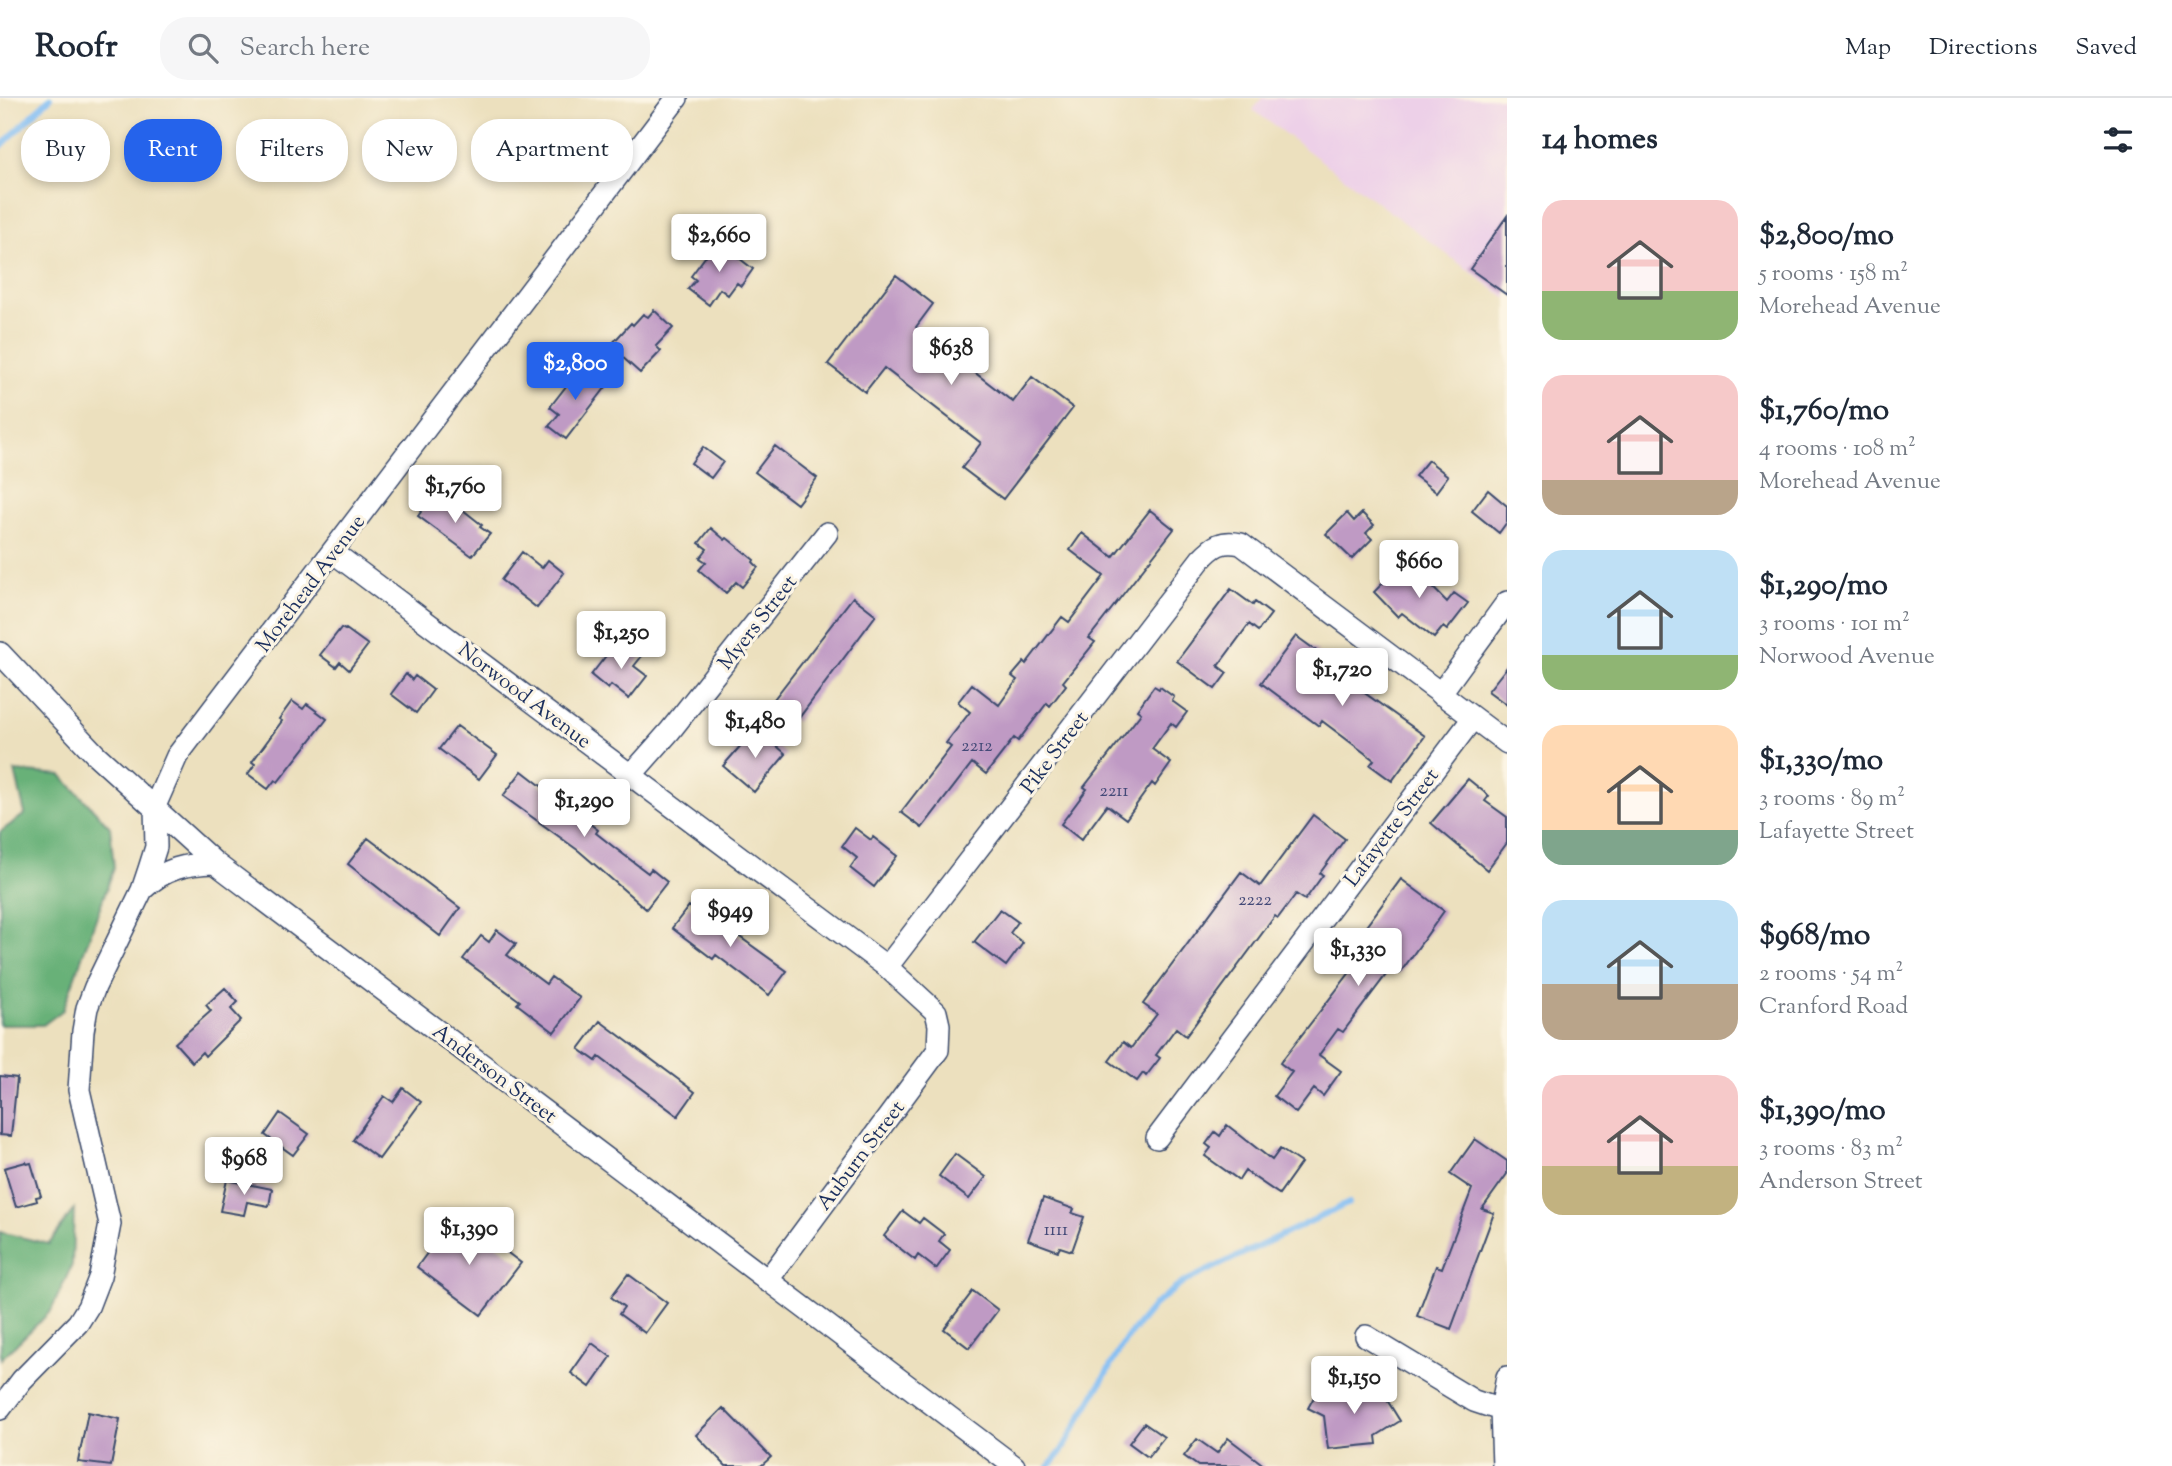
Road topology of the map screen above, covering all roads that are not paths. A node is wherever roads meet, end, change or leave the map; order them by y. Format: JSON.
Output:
{"nodes":[{"id":1,"x":677,"y":98,"type":"edge"},
{"id":2,"x":827,"y":533,"type":"dead end"},
{"id":3,"x":334,"y":552,"type":"junction"},
{"id":4,"x":1507,"y":602,"type":"edge"},
{"id":5,"x":0,"y":653,"type":"edge"},
{"id":6,"x":1440,"y":694,"type":"junction"},
{"id":7,"x":1473,"y":718,"type":"junction"},
{"id":8,"x":1507,"y":743,"type":"edge"},
{"id":9,"x":632,"y":774,"type":"junction"},
{"id":10,"x":155,"y":806,"type":"junction"},
{"id":11,"x":215,"y":863,"type":"junction"},
{"id":12,"x":142,"y":890,"type":"junction"},
{"id":13,"x":887,"y":968,"type":"junction"},
{"id":14,"x":939,"y":1025,"type":"joint"},
{"id":15,"x":1157,"y":1138,"type":"dead end"},
{"id":16,"x":767,"y":1281,"type":"junction"},
{"id":17,"x":1366,"y":1336,"type":"dead end"},
{"id":18,"x":1507,"y":1377,"type":"edge"},
{"id":19,"x":0,"y":1409,"type":"edge"},
{"id":20,"x":1500,"y":1410,"type":"junction"},
{"id":21,"x":1014,"y":1466,"type":"edge"},
{"id":22,"x":1503,"y":1466,"type":"edge"}],
"edges":[{"from":1,"to":3,"type":"street","name":"Morehead Avenue"},
{"from":2,"to":9,"type":"street","name":"Myers Street"},
{"from":3,"to":9,"type":"street","name":"Norwood Avenue"},
{"from":3,"to":10,"type":"street","name":"Morehead Avenue"},
{"from":4,"to":6,"type":"street"},
{"from":5,"to":10,"type":"street","name":"Anderson Street"},
{"from":6,"to":7,"type":"street"},
{"from":6,"to":13,"type":"street","name":"Pike Street"},
{"from":7,"to":8,"type":"street"},
{"from":7,"to":15,"type":"street","name":"Lafayette Street"},
{"from":9,"to":13,"type":"street","name":"Norwood Avenue"},
{"from":10,"to":11,"type":"street","name":"Anderson Street"},
{"from":10,"to":12,"type":"street"},
{"from":11,"to":12,"type":"street"},
{"from":11,"to":16,"type":"street","name":"Anderson Street"},
{"from":12,"to":19,"type":"street"},
{"from":13,"to":14,"type":"street","name":"Norwood Avenue"},
{"from":14,"to":16,"type":"street","name":"Auburn Street"},
{"from":16,"to":21,"type":"street","name":"Anderson Street"},
{"from":17,"to":20,"type":"street"},
{"from":18,"to":20,"type":"street"},
{"from":20,"to":22,"type":"street"}]}
